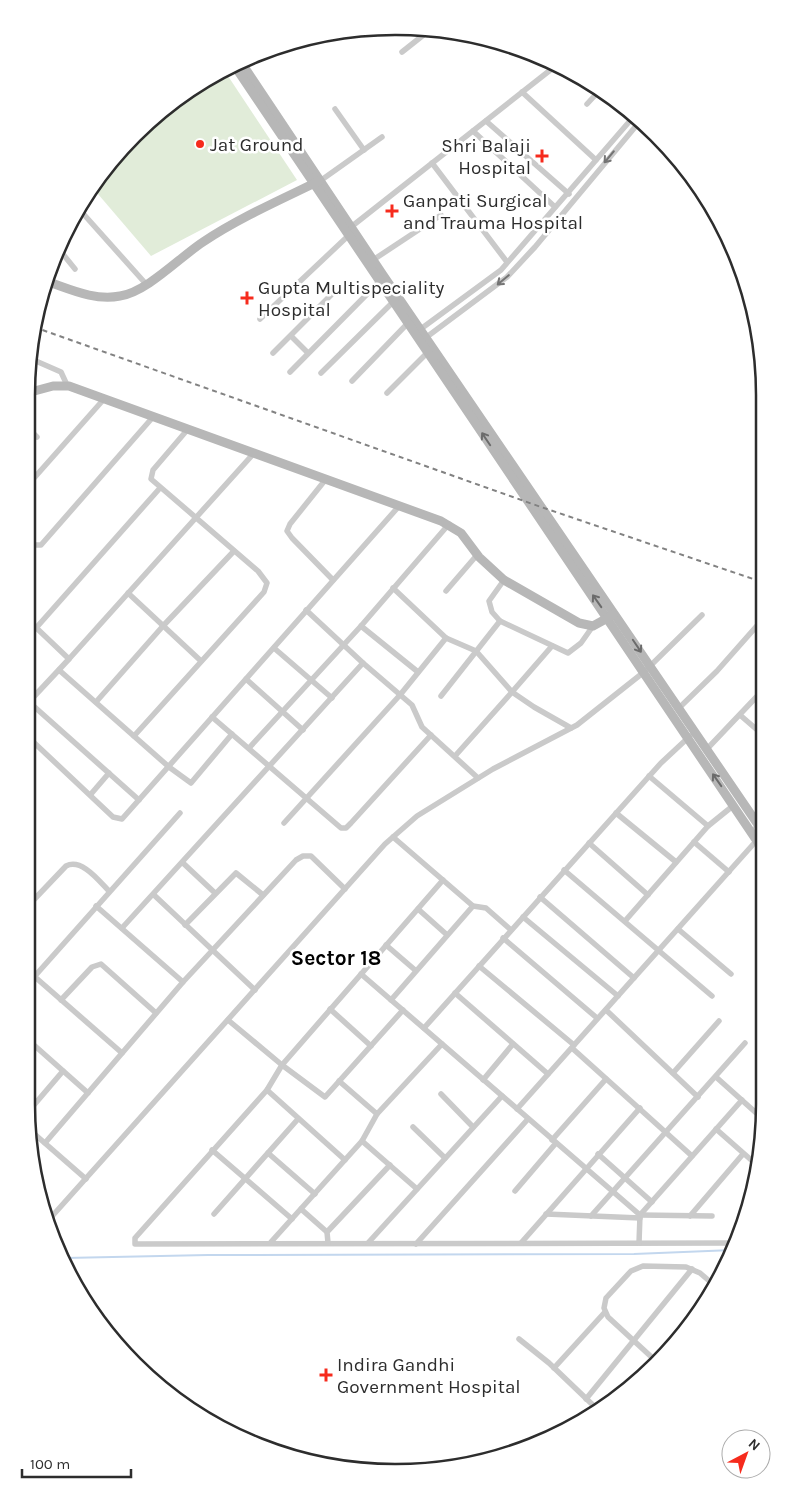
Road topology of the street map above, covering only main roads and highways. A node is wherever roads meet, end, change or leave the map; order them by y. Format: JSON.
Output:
{"nodes":[{"id":1,"x":245,"y":68,"type":"edge"},
{"id":2,"x":239,"y":71,"type":"edge"},
{"id":3,"x":265,"y":104,"type":"junction"},
{"id":4,"x":317,"y":182,"type":"junction"},
{"id":5,"x":53,"y":283,"type":"edge"},
{"id":6,"x":420,"y":336,"type":"junction"},
{"id":7,"x":35,"y":391,"type":"edge"},
{"id":8,"x":612,"y":616,"type":"junction"},
{"id":9,"x":647,"y":669,"type":"junction"},
{"id":10,"x":691,"y":735,"type":"junction"},
{"id":11,"x":756,"y":823,"type":"edge"},
{"id":12,"x":756,"y":824,"type":"edge"}],
"edges":[{"from":1,"to":3,"type":"main road"},
{"from":2,"to":3,"type":"main road"},
{"from":3,"to":4,"type":"main road"},
{"from":4,"to":5,"type":"main road"},
{"from":4,"to":6,"type":"main road"},
{"from":4,"to":6,"type":"main road"},
{"from":6,"to":8,"type":"main road"},
{"from":8,"to":6,"type":"main road","one_way":true},
{"from":7,"to":8,"type":"main road"},
{"from":8,"to":9,"type":"main road"},
{"from":9,"to":10,"type":"main road"},
{"from":9,"to":10,"type":"main road"},
{"from":10,"to":11,"type":"main road"},
{"from":12,"to":10,"type":"main road","one_way":true}]}
